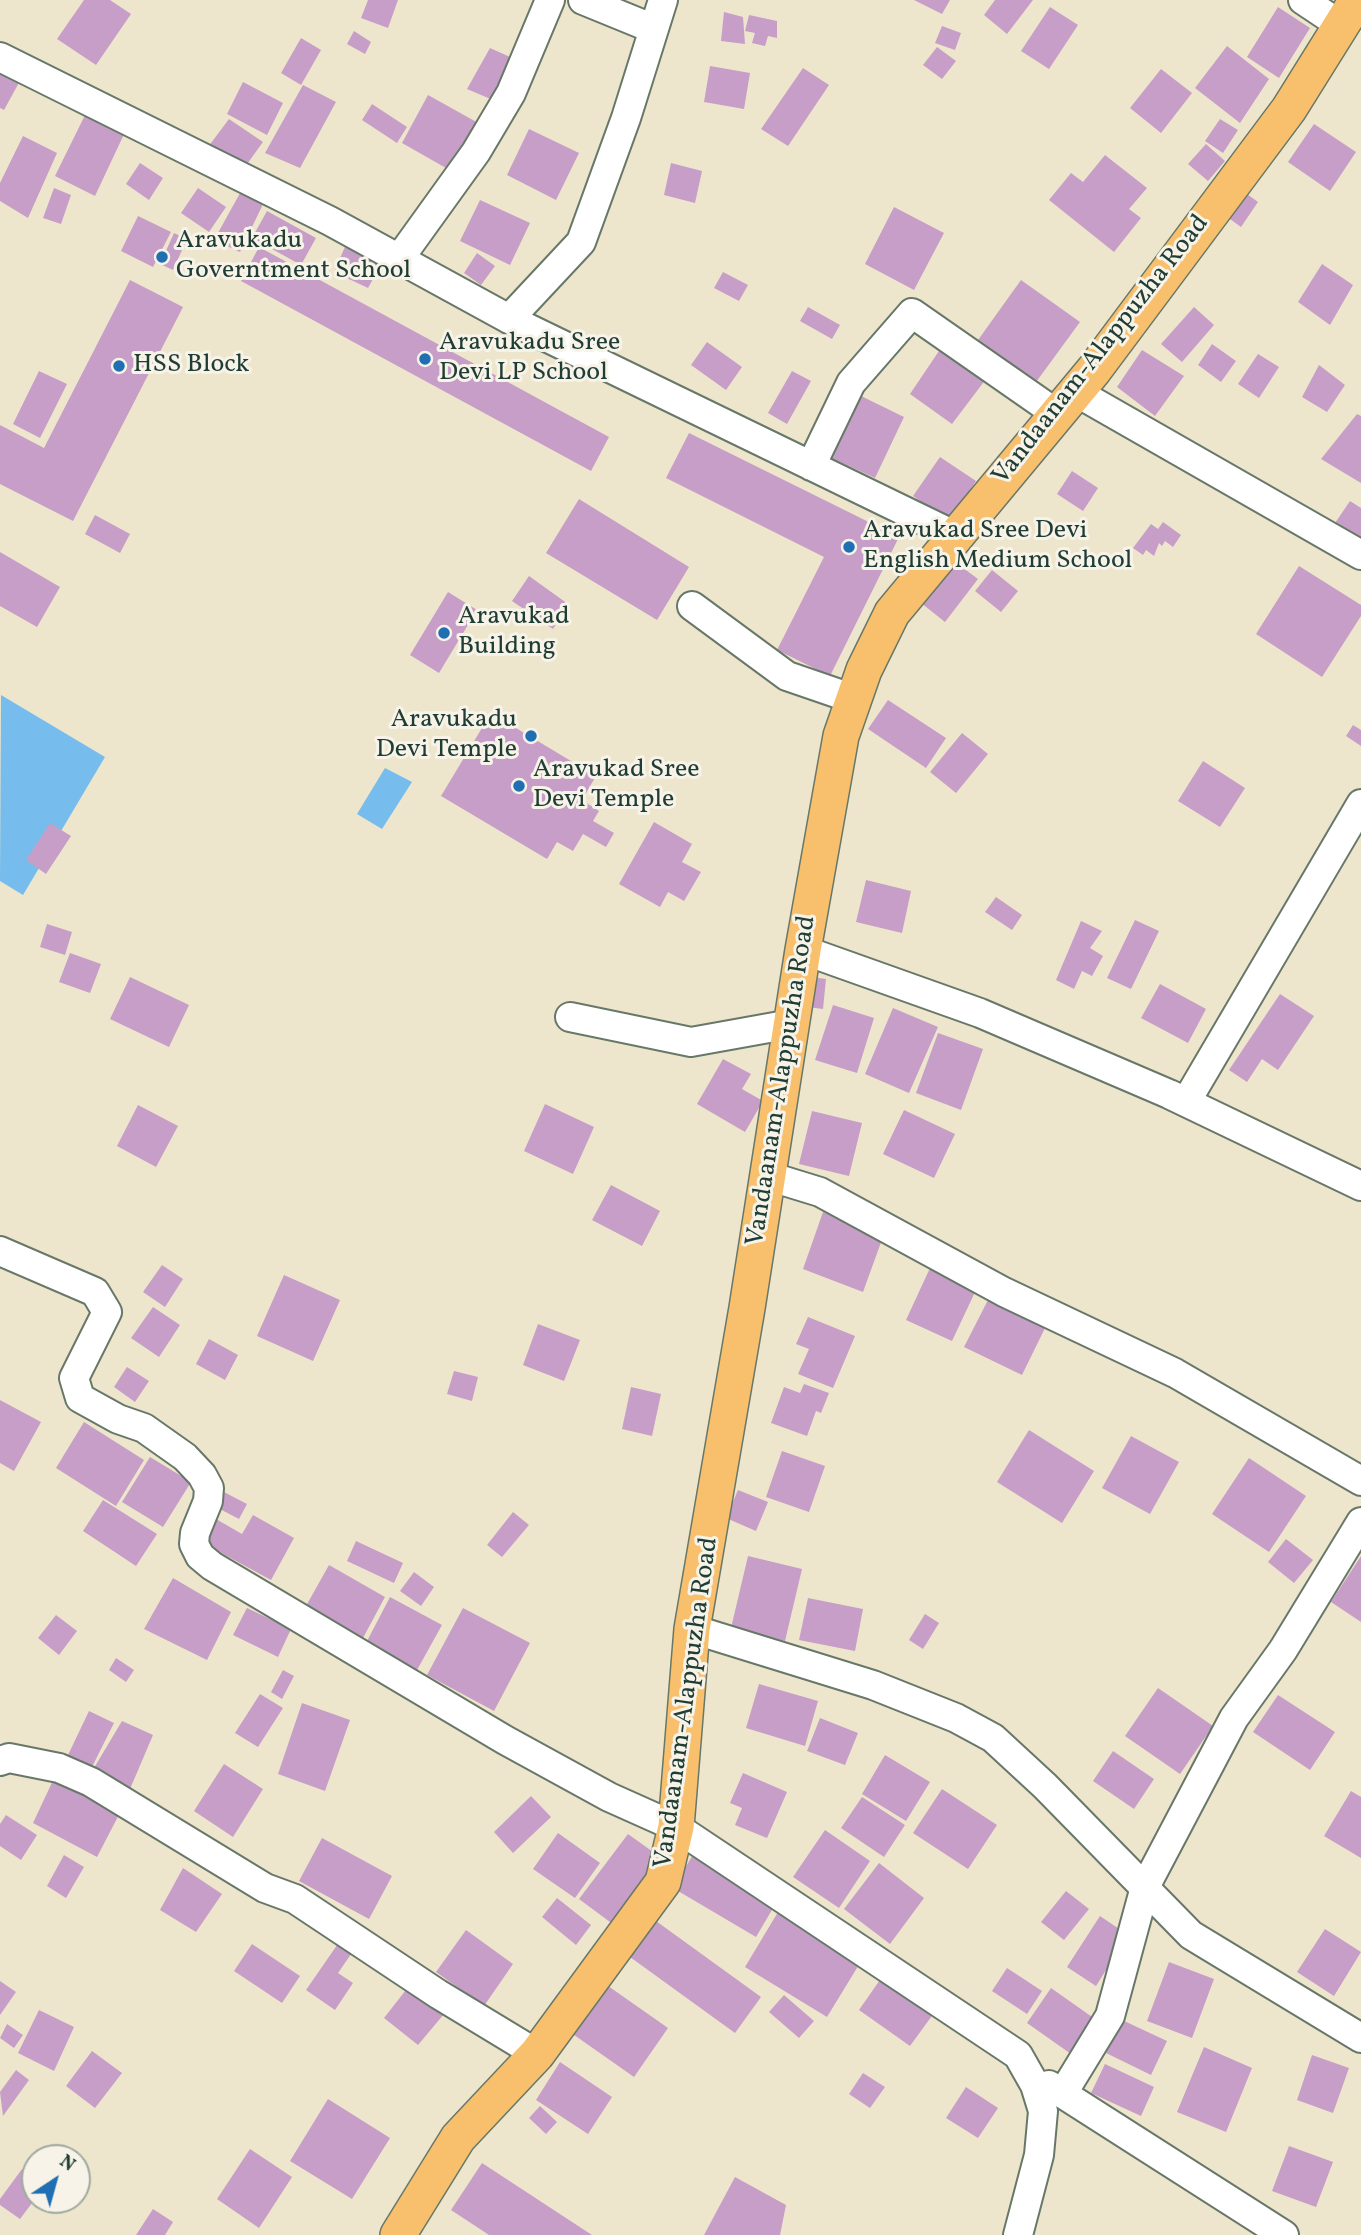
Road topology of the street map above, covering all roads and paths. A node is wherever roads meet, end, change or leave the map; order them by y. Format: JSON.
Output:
{"nodes":[{"id":1,"x":550,"y":0,"type":"edge"},
{"id":2,"x":583,"y":0,"type":"edge"},
{"id":3,"x":663,"y":0,"type":"edge"},
{"id":4,"x":1303,"y":0,"type":"edge"},
{"id":5,"x":1350,"y":13,"type":"edge"},
{"id":6,"x":654,"y":29,"type":"junction"},
{"id":7,"x":0,"y":57,"type":"edge"},
{"id":8,"x":399,"y":259,"type":"junction"},
{"id":9,"x":509,"y":320,"type":"junction"},
{"id":10,"x":1066,"y":403,"type":"junction"},
{"id":11,"x":811,"y":466,"type":"junction"},
{"id":12,"x":956,"y":536,"type":"junction"},
{"id":13,"x":1361,"y":555,"type":"edge"},
{"id":14,"x":692,"y":606,"type":"dead end"},
{"id":15,"x":854,"y":699,"type":"junction"},
{"id":16,"x":1361,"y":804,"type":"edge"},
{"id":17,"x":803,"y":950,"type":"junction"},
{"id":18,"x":570,"y":1017,"type":"dead end"},
{"id":19,"x":791,"y":1024,"type":"junction"},
{"id":20,"x":1186,"y":1102,"type":"junction"},
{"id":21,"x":768,"y":1176,"type":"junction"},
{"id":22,"x":1361,"y":1186,"type":"edge"},
{"id":23,"x":0,"y":1251,"type":"edge"},
{"id":24,"x":1361,"y":1480,"type":"edge"},
{"id":25,"x":1361,"y":1522,"type":"edge"},
{"id":26,"x":692,"y":1629,"type":"junction"},
{"id":27,"x":0,"y":1761,"type":"edge"},
{"id":28,"x":676,"y":1827,"type":"junction"},
{"id":29,"x":1144,"y":1887,"type":"junction"},
{"id":30,"x":1361,"y":2038,"type":"edge"},
{"id":31,"x":537,"y":2054,"type":"junction"},
{"id":32,"x":1027,"y":2070,"type":"junction"},
{"id":33,"x":1063,"y":2093,"type":"junction"},
{"id":34,"x":398,"y":2235,"type":"edge"},
{"id":35,"x":1018,"y":2235,"type":"edge"},
{"id":36,"x":1284,"y":2235,"type":"edge"}],
"edges":[{"from":1,"to":8,"type":"street"},
{"from":2,"to":6,"type":"street"},
{"from":3,"to":6,"type":"street"},
{"from":4,"to":5,"type":"street"},
{"from":5,"to":10,"type":"main road","name":"Vandaanam-Alappuzha Road"},
{"from":6,"to":9,"type":"street"},
{"from":7,"to":8,"type":"street"},
{"from":8,"to":9,"type":"street"},
{"from":9,"to":11,"type":"street"},
{"from":10,"to":11,"type":"street"},
{"from":10,"to":12,"type":"main road","name":"Vandaanam-Alappuzha Road"},
{"from":10,"to":13,"type":"street"},
{"from":11,"to":12,"type":"street"},
{"from":12,"to":15,"type":"main road","name":"Vandaanam-Alappuzha Road"},
{"from":14,"to":15,"type":"street"},
{"from":15,"to":17,"type":"main road","name":"Vandaanam-Alappuzha Road"},
{"from":16,"to":20,"type":"street"},
{"from":17,"to":19,"type":"main road","name":"Vandaanam-Alappuzha Road"},
{"from":17,"to":20,"type":"street"},
{"from":18,"to":19,"type":"street"},
{"from":19,"to":21,"type":"main road","name":"Vandaanam-Alappuzha Road"},
{"from":20,"to":22,"type":"street"},
{"from":21,"to":24,"type":"street"},
{"from":21,"to":26,"type":"main road","name":"Vandaanam-Alappuzha Road"},
{"from":23,"to":28,"type":"street"},
{"from":25,"to":29,"type":"street"},
{"from":26,"to":28,"type":"main road","name":"Vandaanam-Alappuzha Road"},
{"from":26,"to":29,"type":"street"},
{"from":27,"to":31,"type":"street"},
{"from":28,"to":31,"type":"main road","name":"Vandaanam-Alappuzha Road"},
{"from":28,"to":32,"type":"street"},
{"from":29,"to":30,"type":"street"},
{"from":29,"to":33,"type":"street"},
{"from":31,"to":34,"type":"main road","name":"Vandaanam-Alappuzha Road"},
{"from":32,"to":33,"type":"street"},
{"from":32,"to":35,"type":"street"},
{"from":33,"to":36,"type":"street"}]}
